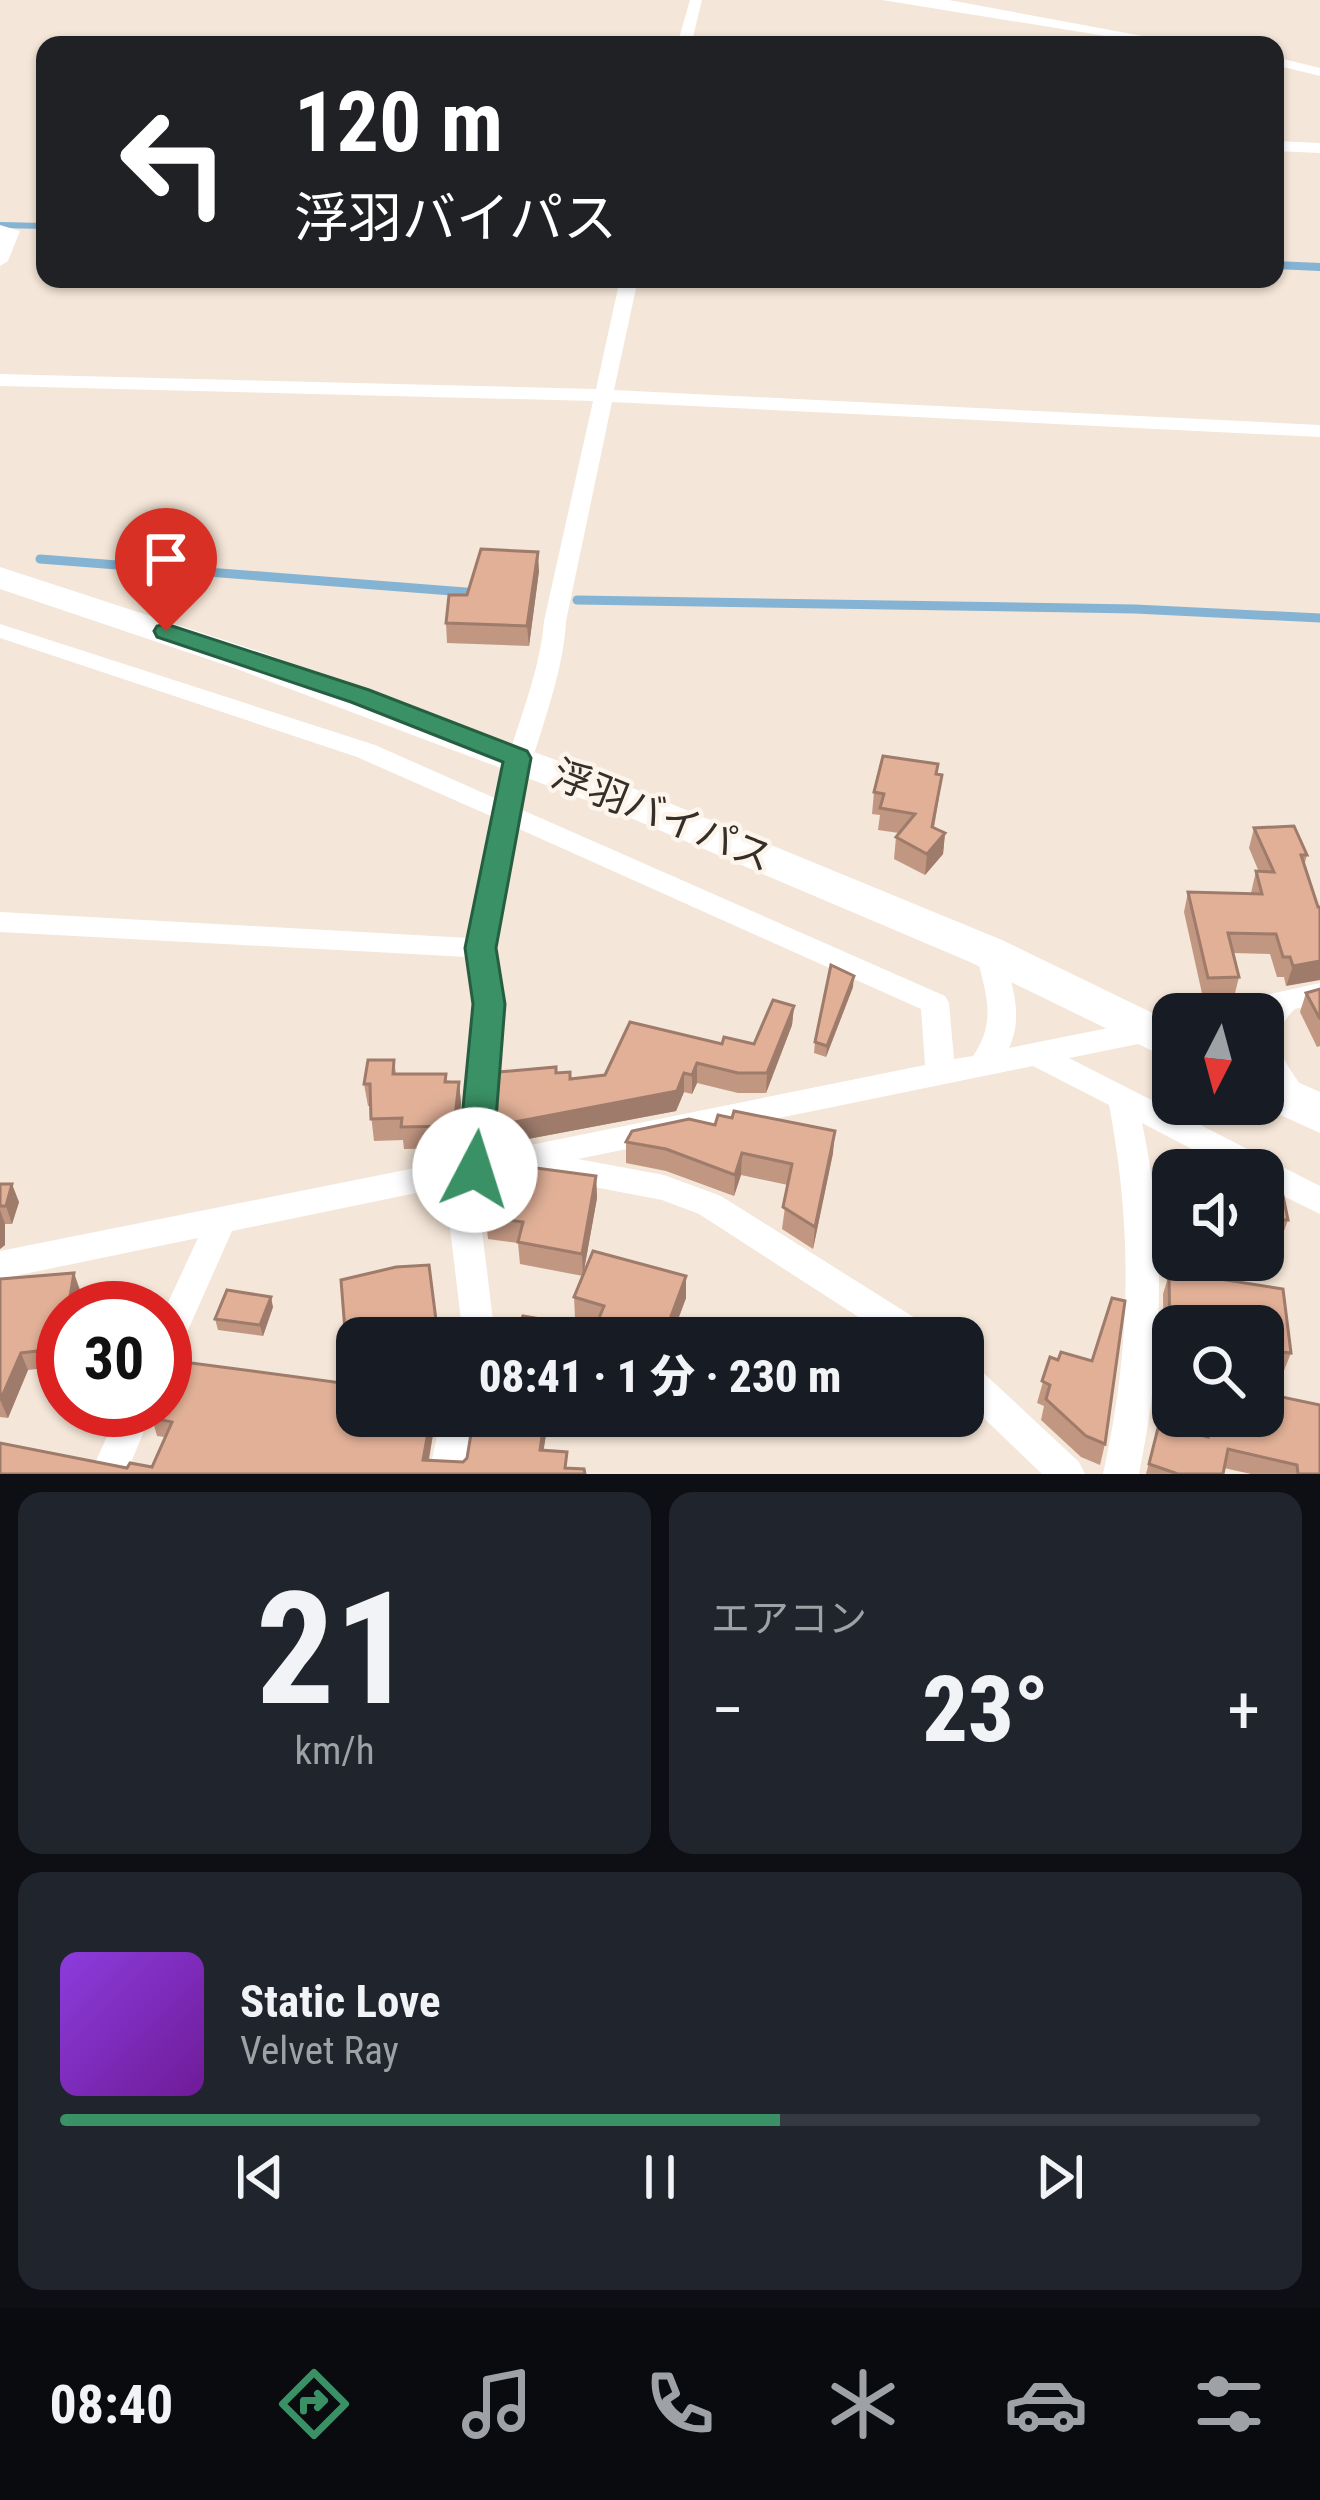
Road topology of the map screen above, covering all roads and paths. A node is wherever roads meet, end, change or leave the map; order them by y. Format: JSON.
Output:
{"nodes":[{"id":1,"x":696,"y":0,"type":"edge"},
{"id":2,"x":888,"y":0,"type":"edge"},
{"id":3,"x":686,"y":36,"type":"edge"},
{"id":4,"x":1123,"y":36,"type":"edge"},
{"id":5,"x":1284,"y":63,"type":"edge"},
{"id":6,"x":1320,"y":72,"type":"edge"},
{"id":7,"x":1284,"y":146,"type":"edge"},
{"id":8,"x":1320,"y":148,"type":"edge"},
{"id":9,"x":0,"y":230,"type":"edge"},
{"id":10,"x":0,"y":261,"type":"edge"},
{"id":11,"x":627,"y":288,"type":"edge"},
{"id":12,"x":0,"y":380,"type":"edge"},
{"id":13,"x":604,"y":399,"type":"junction"},
{"id":14,"x":1320,"y":431,"type":"edge"},
{"id":15,"x":0,"y":578,"type":"edge"},
{"id":16,"x":0,"y":631,"type":"edge"},
{"id":17,"x":518,"y":758,"type":"junction"},
{"id":18,"x":506,"y":810,"type":"junction"},
{"id":19,"x":0,"y":922,"type":"edge"},
{"id":20,"x":480,"y":948,"type":"junction"},
{"id":21,"x":990,"y":953,"type":"junction"},
{"id":22,"x":1320,"y":993,"type":"edge"},
{"id":23,"x":1288,"y":999,"type":"junction"},
{"id":24,"x":1284,"y":1000,"type":"edge"},
{"id":25,"x":1152,"y":1028,"type":"edge"},
{"id":26,"x":1152,"y":1036,"type":"edge"},
{"id":27,"x":1032,"y":1052,"type":"junction"},
{"id":28,"x":984,"y":1062,"type":"junction"},
{"id":29,"x":940,"y":1071,"type":"junction"},
{"id":30,"x":1284,"y":1096,"type":"edge"},
{"id":31,"x":1122,"y":1098,"type":"junction"},
{"id":32,"x":1313,"y":1110,"type":"edge"},
{"id":33,"x":1220,"y":1149,"type":"edge"},
{"id":34,"x":541,"y":1156,"type":"junction"},
{"id":35,"x":467,"y":1171,"type":"junction"},
{"id":36,"x":1284,"y":1182,"type":"edge"},
{"id":37,"x":1320,"y":1201,"type":"edge"},
{"id":38,"x":221,"y":1221,"type":"junction"},
{"id":39,"x":0,"y":1265,"type":"edge"},
{"id":40,"x":192,"y":1285,"type":"edge"},
{"id":41,"x":476,"y":1317,"type":"edge"},
{"id":42,"x":886,"y":1317,"type":"edge"},
{"id":43,"x":984,"y":1396,"type":"edge"},
{"id":44,"x":124,"y":1437,"type":"edge"},
{"id":45,"x":454,"y":1437,"type":"edge"},
{"id":46,"x":108,"y":1474,"type":"edge"},
{"id":47,"x":448,"y":1474,"type":"edge"},
{"id":48,"x":1067,"y":1474,"type":"edge"},
{"id":49,"x":1121,"y":1474,"type":"edge"}],
"edges":[{"from":1,"to":3,"type":"street"},
{"from":2,"to":4,"type":"street"},
{"from":5,"to":6,"type":"street"},
{"from":7,"to":8,"type":"street"},
{"from":9,"to":10,"type":"street"},
{"from":11,"to":13,"type":"street"},
{"from":12,"to":13,"type":"street"},
{"from":13,"to":14,"type":"street"},
{"from":13,"to":17,"type":"street"},
{"from":15,"to":17,"type":"highway","name":"浮羽バイパス"},
{"from":16,"to":18,"type":"street"},
{"from":17,"to":18,"type":"street"},
{"from":17,"to":21,"type":"highway","name":"浮羽バイパス"},
{"from":18,"to":20,"type":"street"},
{"from":18,"to":29,"type":"street"},
{"from":19,"to":20,"type":"street"},
{"from":20,"to":35,"type":"street"},
{"from":21,"to":25,"type":"highway","name":"浮羽バイパス"},
{"from":21,"to":28,"type":"street"},
{"from":22,"to":23,"type":"street"},
{"from":23,"to":24,"type":"street"},
{"from":23,"to":32,"type":"street"},
{"from":26,"to":27,"type":"street"},
{"from":27,"to":28,"type":"street"},
{"from":27,"to":31,"type":"street"},
{"from":28,"to":29,"type":"street"},
{"from":29,"to":34,"type":"street"},
{"from":30,"to":32,"type":"highway"},
{"from":31,"to":33,"type":"street"},
{"from":31,"to":49,"type":"street"},
{"from":34,"to":35,"type":"street"},
{"from":34,"to":42,"type":"street"},
{"from":35,"to":38,"type":"street"},
{"from":35,"to":41,"type":"street"},
{"from":36,"to":37,"type":"street"},
{"from":38,"to":39,"type":"street"},
{"from":38,"to":40,"type":"street"},
{"from":43,"to":48,"type":"street"},
{"from":44,"to":46,"type":"street"},
{"from":45,"to":47,"type":"street"}]}
